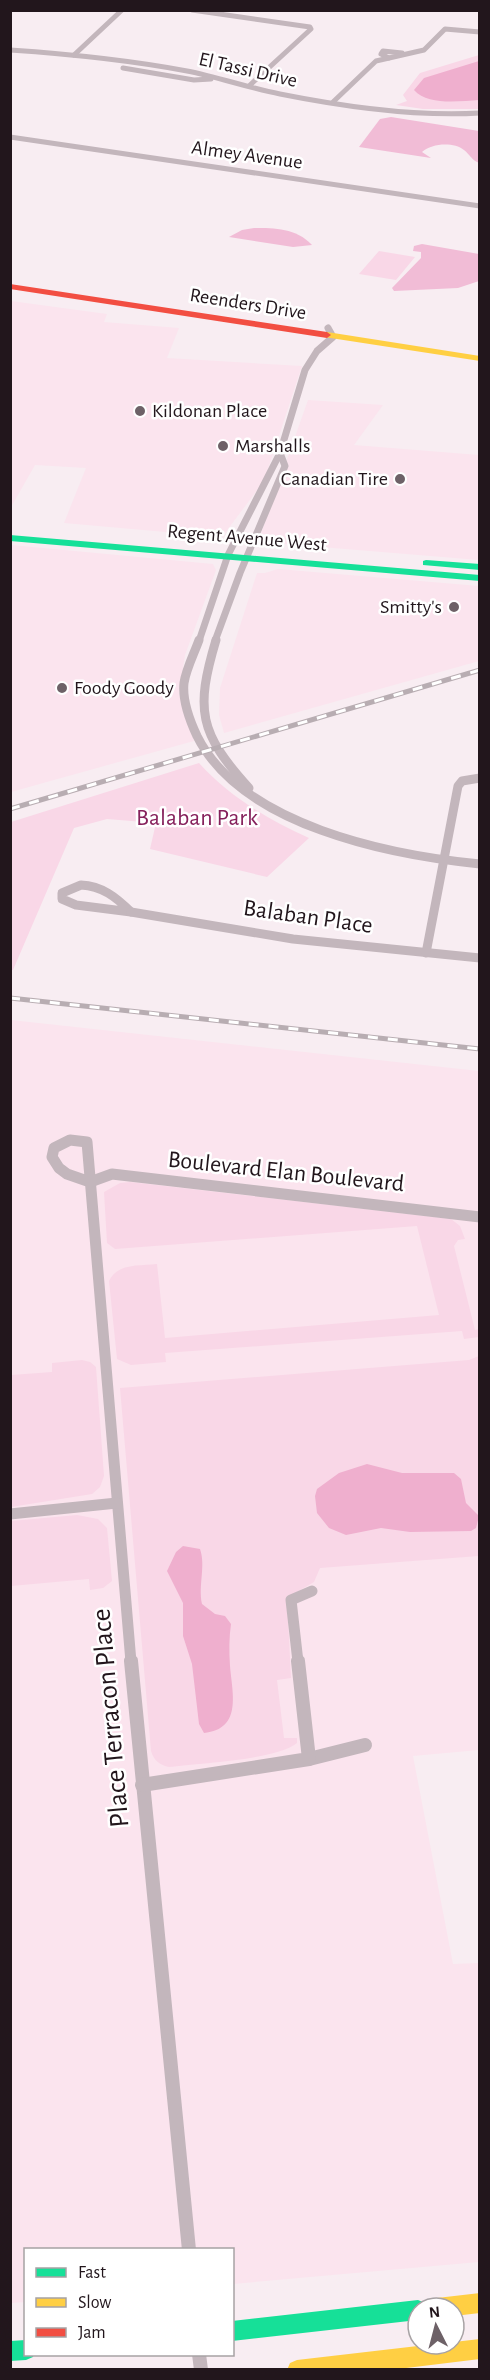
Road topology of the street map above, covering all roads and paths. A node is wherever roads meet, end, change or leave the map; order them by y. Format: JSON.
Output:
{"nodes":[{"id":1,"x":122,"y":10,"type":"edge"},
{"id":2,"x":192,"y":10,"type":"edge"},
{"id":3,"x":480,"y":32,"type":"edge"},
{"id":4,"x":10,"y":50,"type":"edge"},
{"id":5,"x":74,"y":55,"type":"junction"},
{"id":6,"x":250,"y":85,"type":"junction"},
{"id":7,"x":333,"y":102,"type":"junction"},
{"id":8,"x":480,"y":113,"type":"edge"},
{"id":9,"x":10,"y":137,"type":"edge"},
{"id":10,"x":480,"y":206,"type":"edge"},
{"id":11,"x":10,"y":278,"type":"edge"},
{"id":12,"x":10,"y":286,"type":"edge"},
{"id":13,"x":331,"y":332,"type":"junction"},
{"id":14,"x":480,"y":351,"type":"edge"},
{"id":15,"x":480,"y":359,"type":"edge"},
{"id":16,"x":280,"y":453,"type":"junction"},
{"id":17,"x":10,"y":528,"type":"edge"},
{"id":18,"x":35,"y":530,"type":"junction"},
{"id":19,"x":10,"y":538,"type":"edge"},
{"id":20,"x":78,"y":538,"type":"junction"},
{"id":21,"x":54,"y":541,"type":"junction"},
{"id":22,"x":230,"y":551,"type":"junction"},
{"id":23,"x":246,"y":553,"type":"junction"},
{"id":24,"x":480,"y":567,"type":"edge"},
{"id":25,"x":480,"y":578,"type":"edge"},
{"id":26,"x":480,"y":778,"type":"edge"},
{"id":27,"x":257,"y":797,"type":"junction"},
{"id":28,"x":444,"y":860,"type":"junction"},
{"id":29,"x":480,"y":864,"type":"edge"},
{"id":30,"x":131,"y":912,"type":"junction"},
{"id":31,"x":426,"y":953,"type":"junction"},
{"id":32,"x":480,"y":958,"type":"edge"},
{"id":33,"x":90,"y":1182,"type":"junction"},
{"id":34,"x":480,"y":1216,"type":"edge"},
{"id":35,"x":117,"y":1503,"type":"junction"},
{"id":36,"x":10,"y":1514,"type":"edge"},
{"id":37,"x":312,"y":1591,"type":"dead end"},
{"id":38,"x":365,"y":1745,"type":"dead end"},
{"id":39,"x":309,"y":1759,"type":"junction"},
{"id":40,"x":142,"y":1785,"type":"junction"},
{"id":41,"x":189,"y":2248,"type":"edge"},
{"id":42,"x":406,"y":2311,"type":"edge"},
{"id":43,"x":234,"y":2331,"type":"edge"},
{"id":44,"x":480,"y":2349,"type":"edge"},
{"id":45,"x":297,"y":2370,"type":"edge"}],
"edges":[{"from":1,"to":5,"type":"street"},
{"from":2,"to":6,"type":"street"},
{"from":3,"to":7,"type":"street"},
{"from":4,"to":5,"type":"street","name":"El Tassi Drive"},
{"from":5,"to":6,"type":"street","name":"El Tassi Drive"},
{"from":6,"to":7,"type":"street","name":"El Tassi Drive"},
{"from":7,"to":8,"type":"street","name":"El Tassi Drive"},
{"from":9,"to":10,"type":"street","name":"Almey Avenue"},
{"from":11,"to":13,"type":"street","name":"Reenders Drive"},
{"from":12,"to":13,"type":"street","name":"Reenders Drive"},
{"from":13,"to":14,"type":"street","name":"Reenders Drive"},
{"from":13,"to":15,"type":"street","name":"Reenders Drive"},
{"from":13,"to":16,"type":"street"},
{"from":16,"to":22,"type":"street"},
{"from":16,"to":23,"type":"street"},
{"from":17,"to":18,"type":"street","name":"Regent Avenue West"},
{"from":18,"to":20,"type":"street","name":"Regent Avenue West"},
{"from":18,"to":21,"type":"street"},
{"from":19,"to":21,"type":"street","name":"Regent Avenue West"},
{"from":20,"to":21,"type":"street","name":"Regent Avenue West"},
{"from":20,"to":22,"type":"street","name":"Regent Avenue West"},
{"from":22,"to":23,"type":"street","name":"Regent Avenue West"},
{"from":22,"to":27,"type":"street"},
{"from":23,"to":24,"type":"street","name":"Regent Avenue West"},
{"from":23,"to":25,"type":"street","name":"Regent Avenue West"},
{"from":23,"to":27,"type":"street"},
{"from":26,"to":28,"type":"street"},
{"from":27,"to":28,"type":"street"},
{"from":28,"to":29,"type":"street"},
{"from":28,"to":31,"type":"street"},
{"from":30,"to":30,"type":"street","name":"Balaban Place"},
{"from":30,"to":31,"type":"street","name":"Balaban Place"},
{"from":31,"to":32,"type":"street","name":"Balaban Place"},
{"from":33,"to":33,"type":"street","name":"Place Terracon Place"},
{"from":33,"to":34,"type":"street","name":"Boulevard Elan Boulevard"},
{"from":33,"to":35,"type":"street","name":"Place Terracon Place"},
{"from":35,"to":36,"type":"street"},
{"from":35,"to":40,"type":"street","name":"Place Terracon Place"},
{"from":37,"to":39,"type":"street"},
{"from":38,"to":39,"type":"street"},
{"from":39,"to":40,"type":"street"},
{"from":40,"to":41,"type":"street","name":"Place Terracon Place"},
{"from":42,"to":43,"type":"street"},
{"from":44,"to":45,"type":"street"}]}
